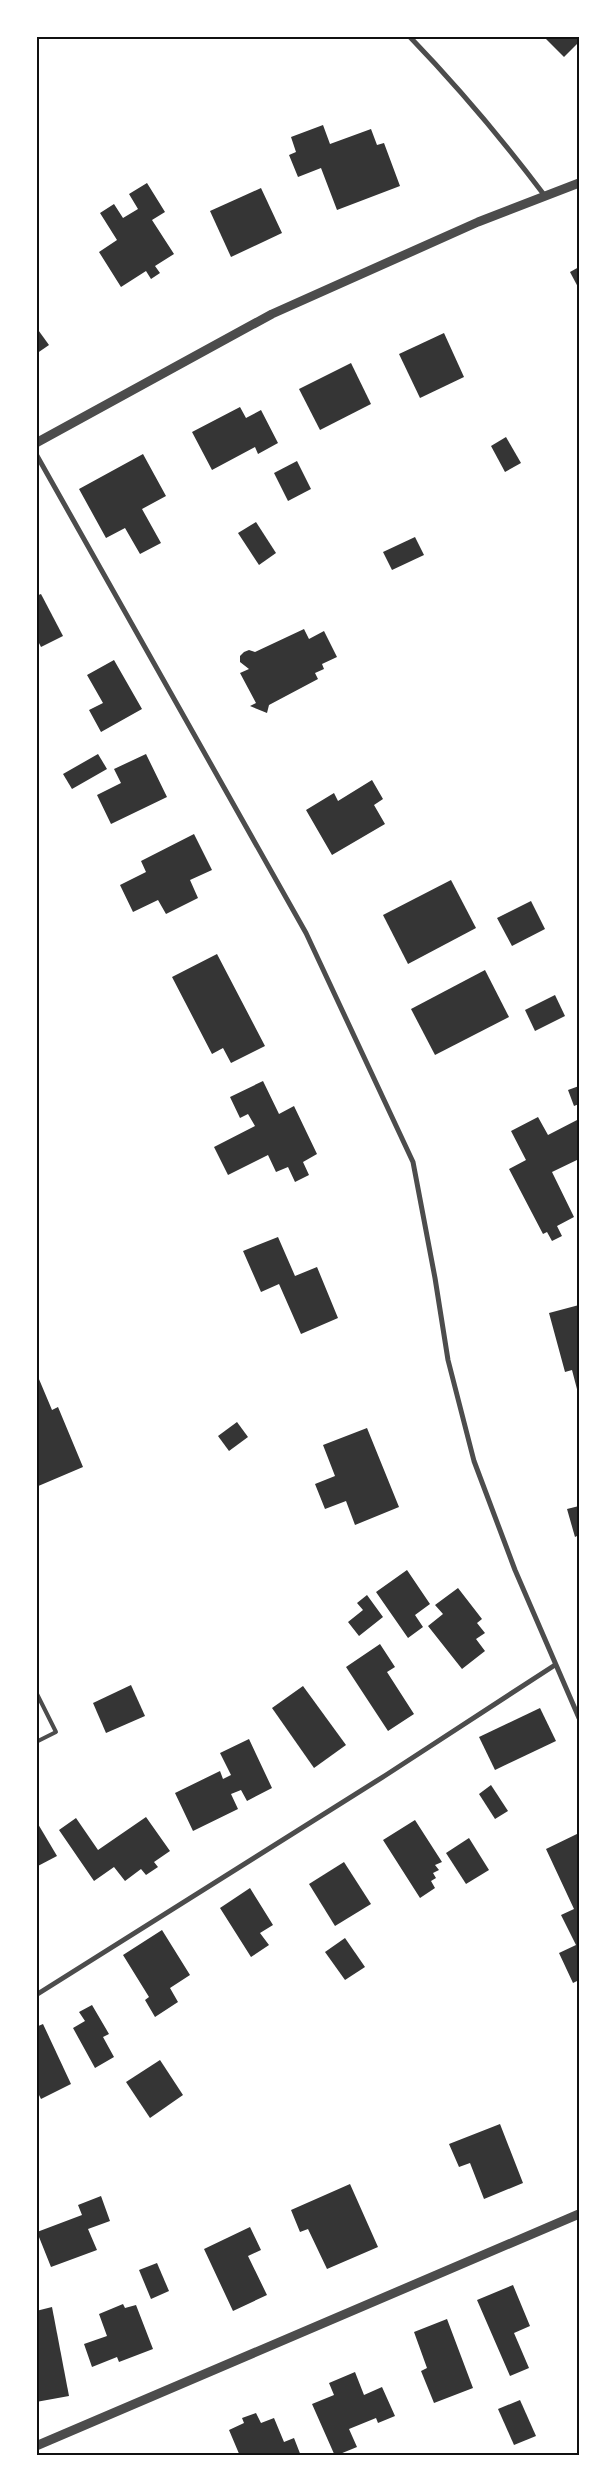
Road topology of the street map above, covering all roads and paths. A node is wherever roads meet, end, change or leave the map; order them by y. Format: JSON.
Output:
{"nodes":[{"id":1,"x":409,"y":36,"type":"edge"},
{"id":2,"x":579,"y":183,"type":"edge"},
{"id":3,"x":545,"y":196,"type":"junction"},
{"id":4,"x":36,"y":443,"type":"edge"},
{"id":5,"x":36,"y":454,"type":"edge"},
{"id":6,"x":555,"y":1665,"type":"junction"},
{"id":7,"x":36,"y":1692,"type":"edge"},
{"id":8,"x":579,"y":1718,"type":"edge"},
{"id":9,"x":36,"y":1742,"type":"edge"},
{"id":10,"x":36,"y":1995,"type":"edge"},
{"id":11,"x":579,"y":2214,"type":"edge"},
{"id":12,"x":36,"y":2446,"type":"edge"}],
"edges":[{"from":1,"to":3,"type":"street"},
{"from":2,"to":3,"type":"street"},
{"from":3,"to":4,"type":"street"},
{"from":5,"to":6,"type":"street"},
{"from":6,"to":8,"type":"street"},
{"from":6,"to":10,"type":"street"},
{"from":7,"to":9,"type":"lane"},
{"from":11,"to":12,"type":"street"}]}
